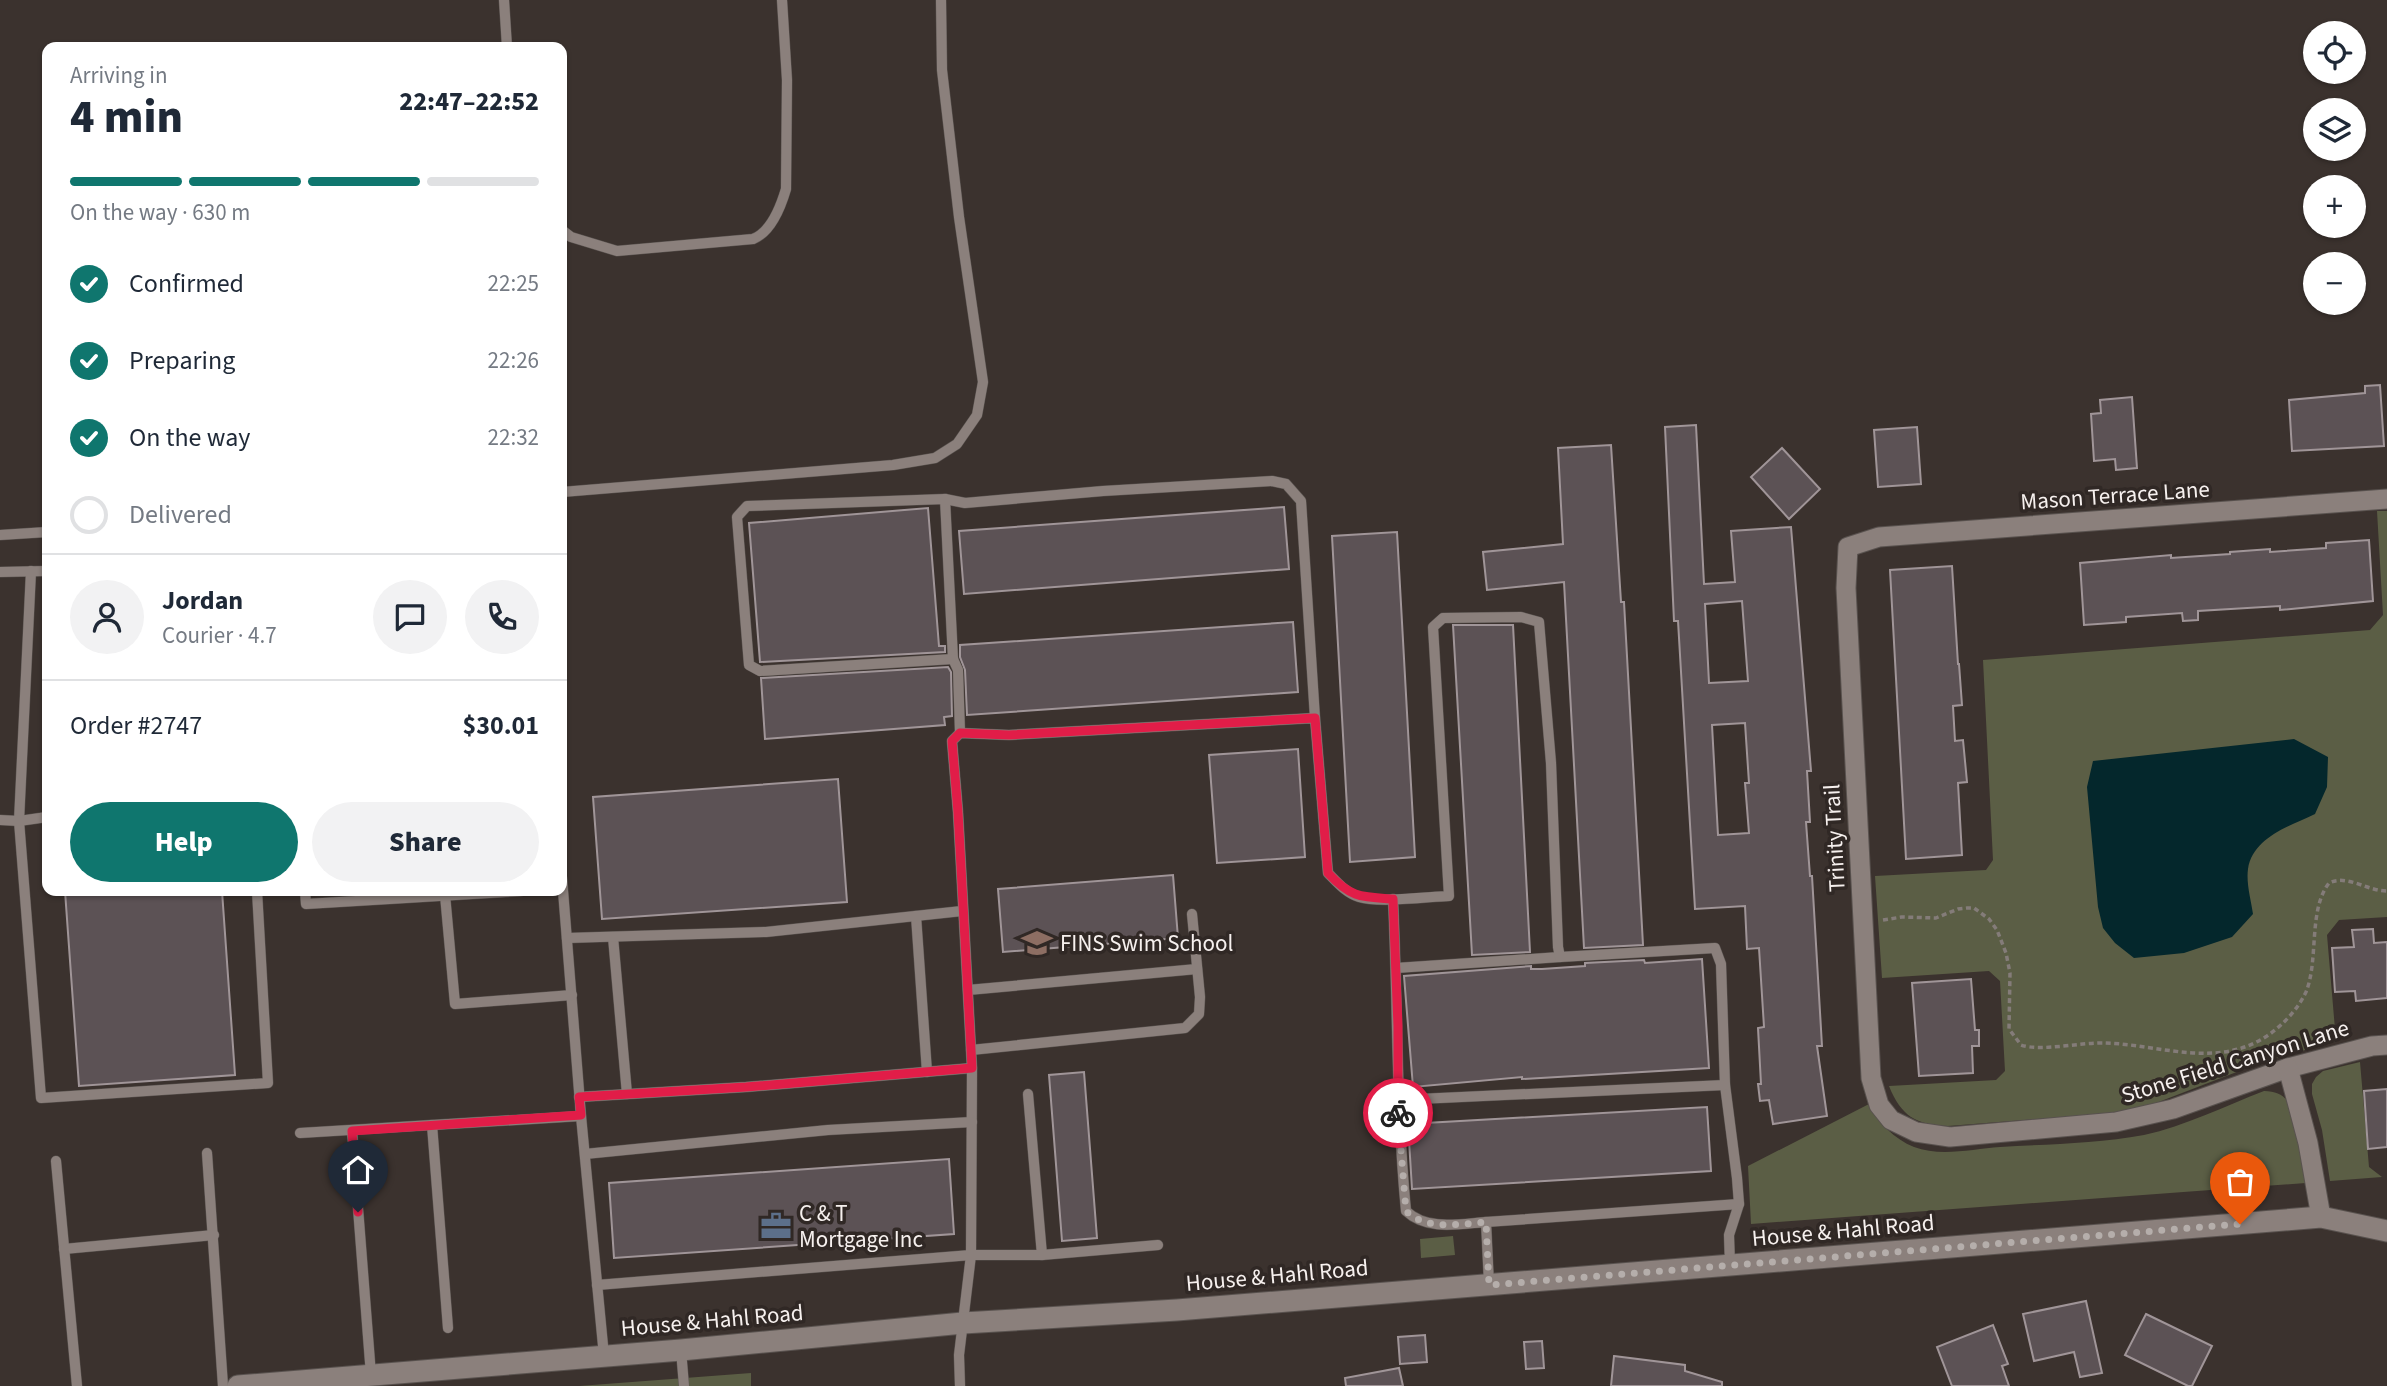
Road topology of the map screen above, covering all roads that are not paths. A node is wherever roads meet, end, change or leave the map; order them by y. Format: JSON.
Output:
{"nodes":[{"id":1,"x":504,"y":0,"type":"edge"},
{"id":2,"x":782,"y":0,"type":"edge"},
{"id":3,"x":941,"y":0,"type":"edge"},
{"id":4,"x":507,"y":42,"type":"edge"},
{"id":5,"x":567,"y":234,"type":"edge"},
{"id":6,"x":567,"y":492,"type":"edge"},
{"id":7,"x":945,"y":499,"type":"junction"},
{"id":8,"x":2387,"y":499,"type":"edge"},
{"id":9,"x":42,"y":532,"type":"edge"},
{"id":10,"x":0,"y":535,"type":"edge"},
{"id":11,"x":1848,"y":547,"type":"joint"},
{"id":12,"x":31,"y":571,"type":"junction"},
{"id":13,"x":42,"y":571,"type":"edge"},
{"id":14,"x":0,"y":572,"type":"edge"},
{"id":15,"x":953,"y":659,"type":"junction"},
{"id":16,"x":1315,"y":718,"type":"junction"},
{"id":17,"x":960,"y":733,"type":"junction"},
{"id":18,"x":42,"y":818,"type":"edge"},
{"id":19,"x":0,"y":820,"type":"edge"},
{"id":20,"x":19,"y":821,"type":"junction"},
{"id":21,"x":257,"y":896,"type":"edge"},
{"id":22,"x":305,"y":896,"type":"edge"},
{"id":23,"x":430,"y":896,"type":"edge"},
{"id":24,"x":446,"y":896,"type":"edge"},
{"id":25,"x":563,"y":896,"type":"edge"},
{"id":26,"x":1393,"y":899,"type":"junction"},
{"id":27,"x":962,"y":911,"type":"junction"},
{"id":28,"x":1192,"y":914,"type":"dead end"},
{"id":29,"x":916,"y":916,"type":"junction"},
{"id":30,"x":613,"y":937,"type":"junction"},
{"id":31,"x":567,"y":938,"type":"junction"},
{"id":32,"x":1560,"y":957,"type":"junction"},
{"id":33,"x":1396,"y":968,"type":"junction"},
{"id":34,"x":1197,"y":969,"type":"junction"},
{"id":35,"x":968,"y":990,"type":"junction"},
{"id":36,"x":572,"y":995,"type":"junction"},
{"id":37,"x":2387,"y":1045,"type":"edge"},
{"id":38,"x":971,"y":1050,"type":"junction"},
{"id":39,"x":972,"y":1068,"type":"junction"},
{"id":40,"x":2288,"y":1068,"type":"junction"},
{"id":41,"x":928,"y":1072,"type":"junction"},
{"id":42,"x":1725,"y":1085,"type":"junction"},
{"id":43,"x":627,"y":1094,"type":"junction"},
{"id":44,"x":1028,"y":1094,"type":"dead end"},
{"id":45,"x":579,"y":1097,"type":"junction"},
{"id":46,"x":1397,"y":1100,"type":"junction"},
{"id":47,"x":581,"y":1115,"type":"junction"},
{"id":48,"x":1891,"y":1120,"type":"joint"},
{"id":49,"x":972,"y":1122,"type":"junction"},
{"id":50,"x":432,"y":1125,"type":"junction"},
{"id":51,"x":352,"y":1131,"type":"junction"},
{"id":52,"x":300,"y":1133,"type":"dead end"},
{"id":53,"x":207,"y":1153,"type":"dead end"},
{"id":54,"x":585,"y":1154,"type":"junction"},
{"id":55,"x":55,"y":1161,"type":"dead end"},
{"id":56,"x":1739,"y":1204,"type":"junction"},
{"id":57,"x":2321,"y":1217,"type":"junction"},
{"id":58,"x":1486,"y":1222,"type":"junction"},
{"id":59,"x":2387,"y":1231,"type":"edge"},
{"id":60,"x":214,"y":1235,"type":"junction"},
{"id":61,"x":1158,"y":1245,"type":"dead end"},
{"id":62,"x":64,"y":1249,"type":"junction"},
{"id":63,"x":971,"y":1255,"type":"junction"},
{"id":64,"x":1042,"y":1255,"type":"junction"},
{"id":65,"x":1730,"y":1265,"type":"junction"},
{"id":66,"x":597,"y":1285,"type":"junction"},
{"id":67,"x":1489,"y":1285,"type":"junction"},
{"id":68,"x":963,"y":1323,"type":"junction"},
{"id":69,"x":448,"y":1328,"type":"dead end"},
{"id":70,"x":681,"y":1350,"type":"junction"},
{"id":71,"x":604,"y":1357,"type":"junction"},
{"id":72,"x":371,"y":1376,"type":"junction"},
{"id":73,"x":77,"y":1386,"type":"edge"},
{"id":74,"x":223,"y":1386,"type":"edge"},
{"id":75,"x":239,"y":1386,"type":"edge"},
{"id":76,"x":684,"y":1386,"type":"edge"},
{"id":77,"x":960,"y":1386,"type":"edge"}],
"edges":[{"from":1,"to":4,"type":"lane"},
{"from":2,"to":5,"type":"lane"},
{"from":3,"to":6,"type":"lane"},
{"from":7,"to":15,"type":"lane"},
{"from":7,"to":15,"type":"lane"},
{"from":7,"to":16,"type":"lane"},
{"from":8,"to":11,"type":"street","name":"Mason Terrace Lane"},
{"from":9,"to":10,"type":"lane"},
{"from":11,"to":48,"type":"street","name":"Trinity Trail"},
{"from":12,"to":13,"type":"lane"},
{"from":12,"to":14,"type":"lane"},
{"from":12,"to":20,"type":"lane"},
{"from":15,"to":17,"type":"lane"},
{"from":16,"to":17,"type":"lane"},
{"from":16,"to":26,"type":"lane"},
{"from":17,"to":27,"type":"lane"},
{"from":18,"to":20,"type":"lane"},
{"from":19,"to":20,"type":"lane"},
{"from":20,"to":21,"type":"lane"},
{"from":22,"to":23,"type":"lane"},
{"from":24,"to":36,"type":"lane"},
{"from":25,"to":31,"type":"lane"},
{"from":26,"to":32,"type":"lane"},
{"from":26,"to":33,"type":"lane"},
{"from":27,"to":29,"type":"lane"},
{"from":27,"to":35,"type":"lane"},
{"from":28,"to":34,"type":"lane"},
{"from":29,"to":30,"type":"lane"},
{"from":29,"to":41,"type":"lane"},
{"from":30,"to":31,"type":"lane"},
{"from":30,"to":43,"type":"lane"},
{"from":31,"to":36,"type":"lane"},
{"from":32,"to":33,"type":"lane"},
{"from":32,"to":42,"type":"lane"},
{"from":33,"to":46,"type":"lane"},
{"from":34,"to":35,"type":"lane"},
{"from":34,"to":38,"type":"lane"},
{"from":35,"to":38,"type":"lane"},
{"from":36,"to":45,"type":"lane"},
{"from":37,"to":40,"type":"street","name":"Stone Field Canyon Lane"},
{"from":38,"to":39,"type":"lane"},
{"from":39,"to":41,"type":"lane"},
{"from":39,"to":49,"type":"lane"},
{"from":40,"to":48,"type":"street","name":"Stone Field Canyon Lane"},
{"from":40,"to":57,"type":"street"},
{"from":41,"to":43,"type":"lane"},
{"from":42,"to":46,"type":"lane"},
{"from":42,"to":56,"type":"lane"},
{"from":43,"to":45,"type":"lane"},
{"from":44,"to":64,"type":"lane"},
{"from":45,"to":47,"type":"lane"},
{"from":46,"to":58,"type":"lane"},
{"from":47,"to":50,"type":"lane"},
{"from":47,"to":54,"type":"lane"},
{"from":49,"to":54,"type":"lane"},
{"from":49,"to":63,"type":"lane"},
{"from":50,"to":51,"type":"lane"},
{"from":50,"to":69,"type":"lane"},
{"from":51,"to":52,"type":"lane"},
{"from":51,"to":72,"type":"lane"},
{"from":53,"to":60,"type":"lane"},
{"from":54,"to":66,"type":"lane"},
{"from":55,"to":62,"type":"lane"},
{"from":56,"to":58,"type":"lane"},
{"from":56,"to":65,"type":"lane"},
{"from":57,"to":59,"type":"street","name":"House & Hahl Road"},
{"from":57,"to":65,"type":"street","name":"House & Hahl Road"},
{"from":58,"to":67,"type":"lane"},
{"from":60,"to":62,"type":"lane"},
{"from":60,"to":74,"type":"lane"},
{"from":61,"to":64,"type":"lane"},
{"from":62,"to":73,"type":"lane"},
{"from":63,"to":64,"type":"lane"},
{"from":63,"to":66,"type":"lane"},
{"from":63,"to":68,"type":"lane"},
{"from":65,"to":67,"type":"street","name":"House & Hahl Road"},
{"from":66,"to":71,"type":"lane"},
{"from":67,"to":68,"type":"street","name":"House & Hahl Road"},
{"from":68,"to":70,"type":"street","name":"House & Hahl Road"},
{"from":68,"to":77,"type":"lane"},
{"from":70,"to":71,"type":"street","name":"House & Hahl Road"},
{"from":70,"to":76,"type":"lane"},
{"from":71,"to":72,"type":"street","name":"House & Hahl Road"},
{"from":72,"to":75,"type":"street","name":"House & Hahl Road"}]}
